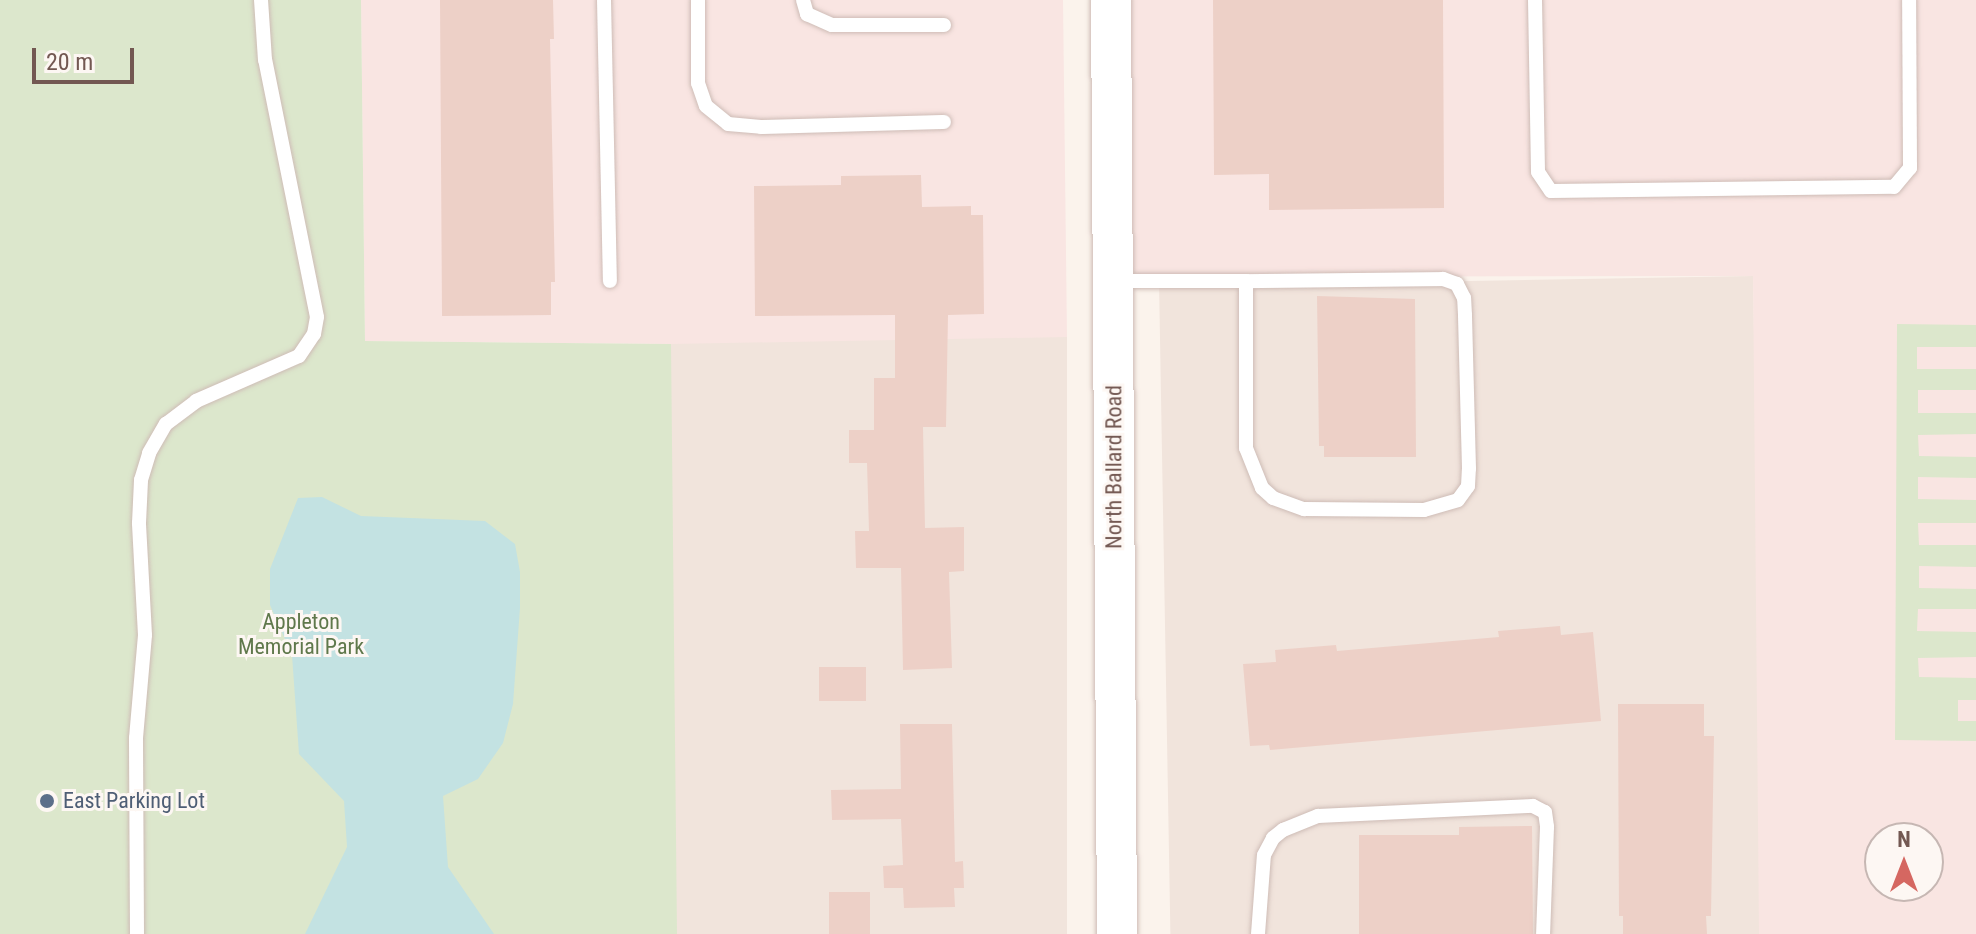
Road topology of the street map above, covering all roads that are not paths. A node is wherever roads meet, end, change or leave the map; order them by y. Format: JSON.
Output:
{"nodes":[{"id":1,"x":261,"y":0,"type":"edge"},
{"id":2,"x":604,"y":0,"type":"edge"},
{"id":3,"x":698,"y":0,"type":"edge"},
{"id":4,"x":803,"y":0,"type":"edge"},
{"id":5,"x":1111,"y":0,"type":"edge"},
{"id":6,"x":1535,"y":0,"type":"edge"},
{"id":7,"x":1909,"y":0,"type":"edge"},
{"id":8,"x":944,"y":25,"type":"dead end"},
{"id":9,"x":944,"y":122,"type":"dead end"},
{"id":10,"x":610,"y":281,"type":"dead end"},
{"id":11,"x":1113,"y":281,"type":"junction"},
{"id":12,"x":1246,"y":281,"type":"junction"},
{"id":13,"x":137,"y":934,"type":"edge"},
{"id":14,"x":1117,"y":934,"type":"edge"},
{"id":15,"x":1258,"y":934,"type":"edge"},
{"id":16,"x":1543,"y":934,"type":"edge"}],
"edges":[{"from":1,"to":13,"type":"lane"},
{"from":2,"to":10,"type":"lane"},
{"from":3,"to":9,"type":"lane"},
{"from":4,"to":8,"type":"lane"},
{"from":5,"to":11,"type":"main road","name":"North Ballard Road"},
{"from":6,"to":7,"type":"lane"},
{"from":11,"to":12,"type":"lane"},
{"from":11,"to":14,"type":"main road","name":"North Ballard Road"},
{"from":12,"to":12,"type":"lane"},
{"from":15,"to":16,"type":"lane"}]}
